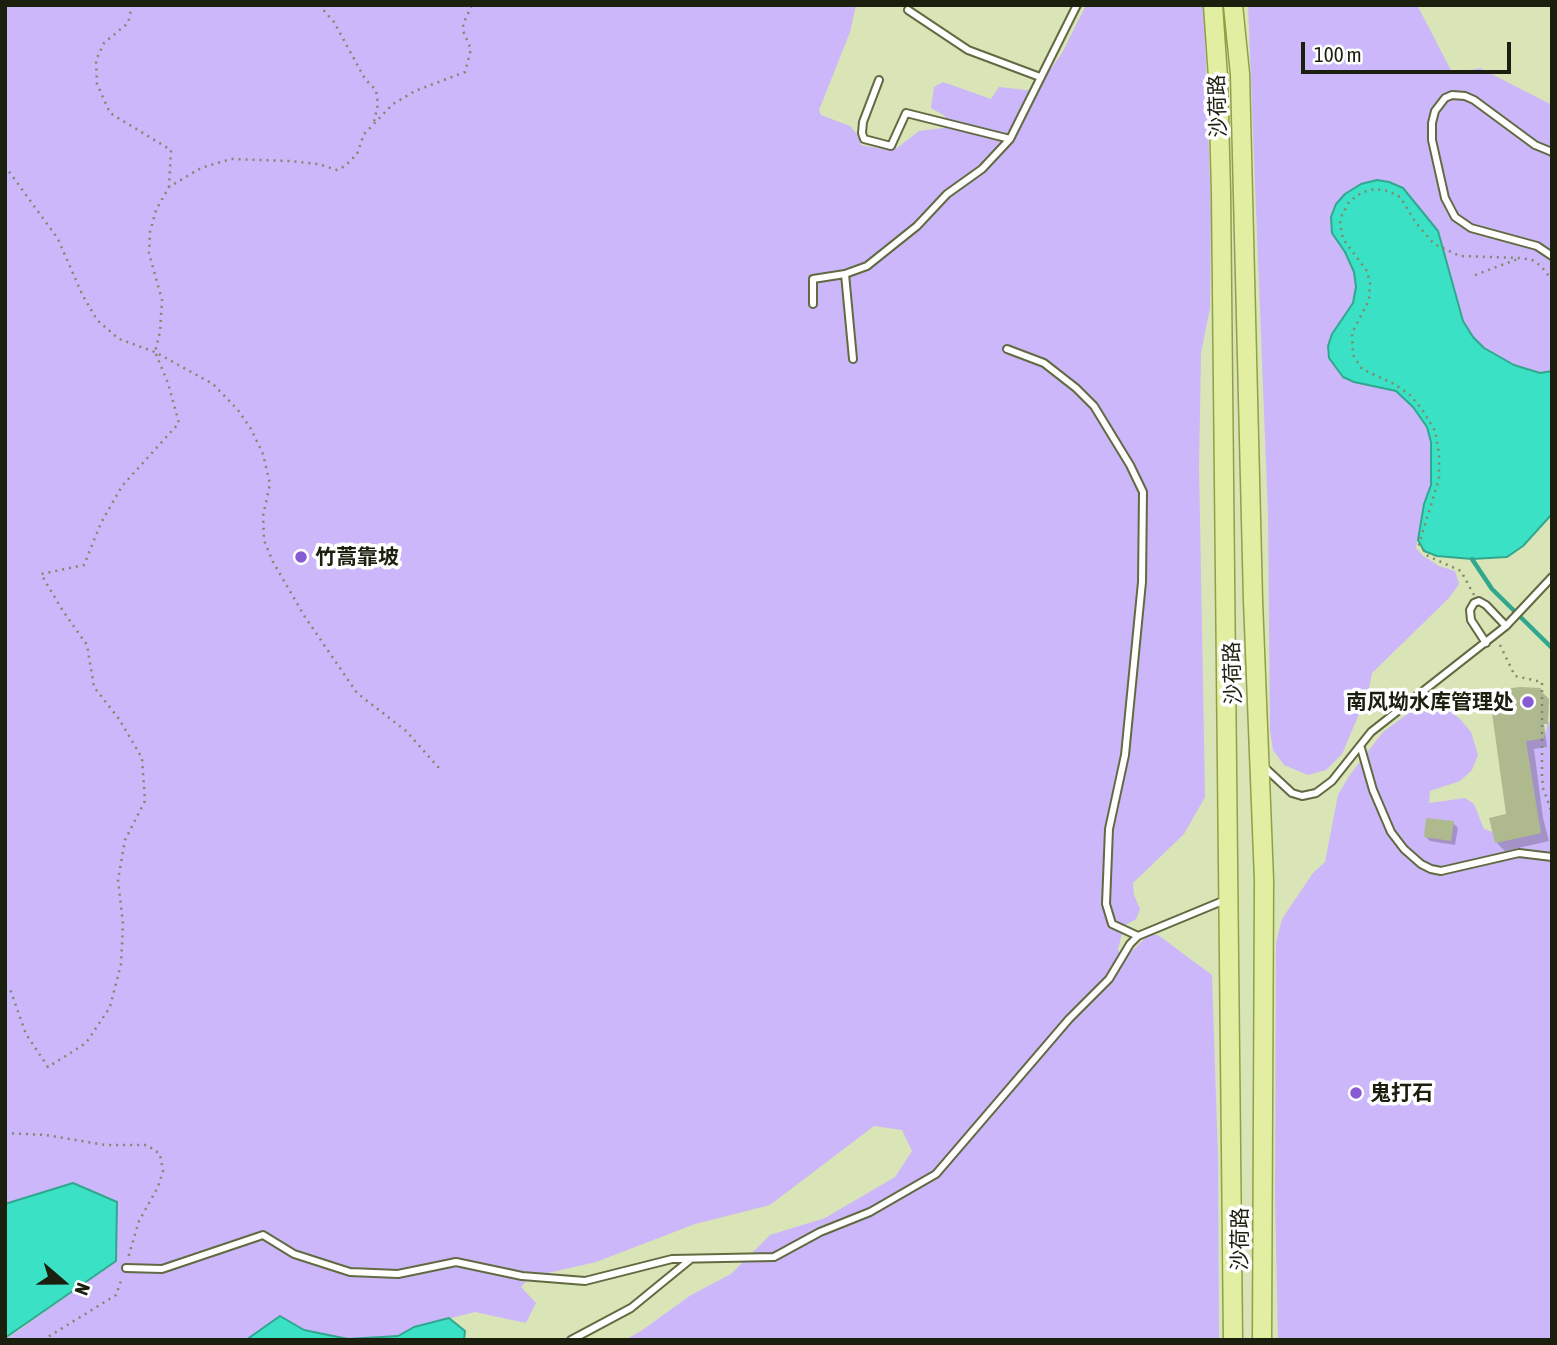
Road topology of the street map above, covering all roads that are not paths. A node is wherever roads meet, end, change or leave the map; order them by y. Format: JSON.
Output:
{"nodes":[{"id":1,"x":1077,"y":5,"type":"edge"},
{"id":2,"x":1213,"y":5,"type":"edge"},
{"id":3,"x":1233,"y":5,"type":"edge"},
{"id":4,"x":908,"y":10,"type":"dead end"},
{"id":5,"x":1040,"y":77,"type":"junction"},
{"id":6,"x":879,"y":80,"type":"dead end"},
{"id":7,"x":1010,"y":139,"type":"junction"},
{"id":8,"x":1552,"y":152,"type":"edge"},
{"id":9,"x":1552,"y":256,"type":"edge"},
{"id":10,"x":845,"y":274,"type":"junction"},
{"id":11,"x":813,"y":304,"type":"dead end"},
{"id":12,"x":1007,"y":349,"type":"dead end"},
{"id":13,"x":853,"y":359,"type":"dead end"},
{"id":14,"x":1552,"y":577,"type":"edge"},
{"id":15,"x":1506,"y":626,"type":"junction"},
{"id":16,"x":1486,"y":643,"type":"junction"},
{"id":17,"x":1361,"y":748,"type":"junction"},
{"id":18,"x":1260,"y":764,"type":"junction"},
{"id":19,"x":1552,"y":857,"type":"edge"},
{"id":20,"x":1230,"y":898,"type":"junction"},
{"id":21,"x":1138,"y":936,"type":"junction"},
{"id":22,"x":691,"y":1259,"type":"junction"},
{"id":23,"x":126,"y":1268,"type":"road end"},
{"id":24,"x":571,"y":1340,"type":"edge"},
{"id":25,"x":1233,"y":1340,"type":"edge"},
{"id":26,"x":1262,"y":1340,"type":"edge"}],
"edges":[{"from":1,"to":5,"type":"lane"},
{"from":2,"to":20,"type":"main road","name":"沙荷路"},
{"from":3,"to":18,"type":"main road","name":"沙荷路"},
{"from":4,"to":5,"type":"lane"},
{"from":5,"to":7,"type":"lane"},
{"from":6,"to":7,"type":"lane"},
{"from":7,"to":10,"type":"lane"},
{"from":8,"to":9,"type":"lane"},
{"from":10,"to":11,"type":"lane"},
{"from":10,"to":13,"type":"lane"},
{"from":12,"to":21,"type":"lane"},
{"from":14,"to":15,"type":"lane"},
{"from":15,"to":16,"type":"lane"},
{"from":15,"to":16,"type":"lane"},
{"from":16,"to":17,"type":"lane"},
{"from":17,"to":18,"type":"lane"},
{"from":17,"to":19,"type":"lane"},
{"from":18,"to":26,"type":"main road","name":"沙荷路"},
{"from":20,"to":21,"type":"lane"},
{"from":20,"to":25,"type":"main road","name":"沙荷路"},
{"from":21,"to":22,"type":"lane"},
{"from":22,"to":23,"type":"lane"},
{"from":22,"to":24,"type":"lane"}]}
